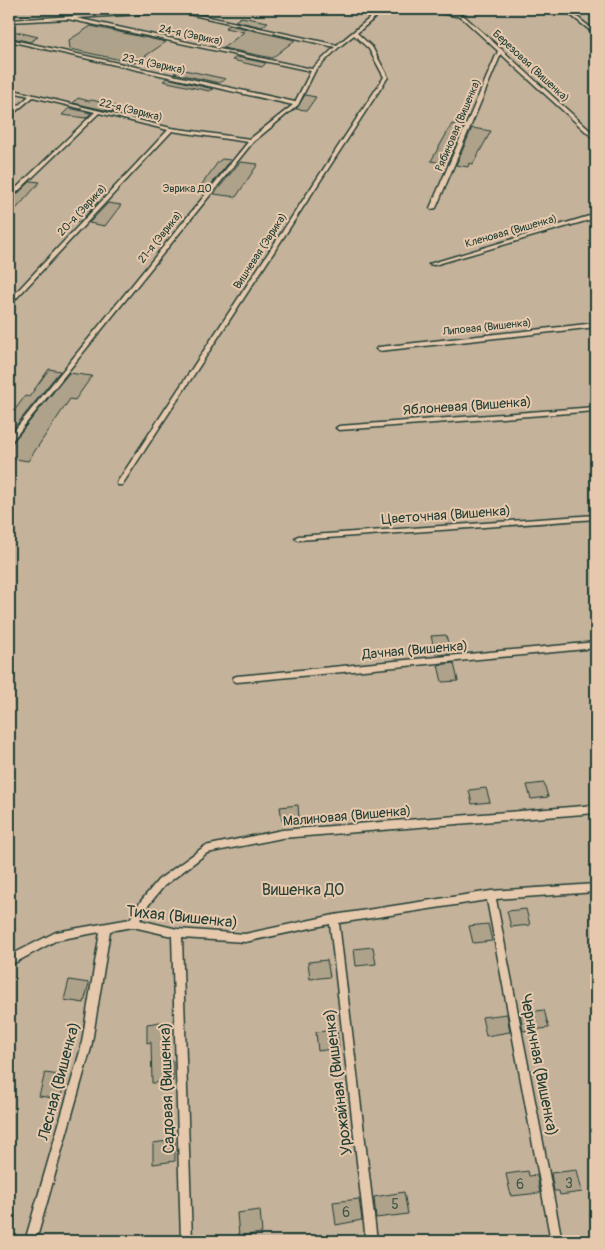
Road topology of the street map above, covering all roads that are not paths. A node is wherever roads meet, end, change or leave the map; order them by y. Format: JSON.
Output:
{"nodes":[{"id":1,"x":207,"y":9,"type":"edge"},
{"id":2,"x":383,"y":9,"type":"edge"},
{"id":3,"x":420,"y":9,"type":"edge"},
{"id":4,"x":565,"y":9,"type":"edge"},
{"id":5,"x":177,"y":11,"type":"junction"},
{"id":6,"x":66,"y":17,"type":"junction"},
{"id":7,"x":9,"y":21,"type":"edge"},
{"id":8,"x":354,"y":32,"type":"junction"},
{"id":9,"x":596,"y":34,"type":"edge"},
{"id":10,"x":9,"y":40,"type":"edge"},
{"id":11,"x":338,"y":46,"type":"junction"},
{"id":12,"x":501,"y":50,"type":"junction"},
{"id":13,"x":313,"y":70,"type":"junction"},
{"id":14,"x":9,"y":90,"type":"edge"},
{"id":15,"x":32,"y":96,"type":"junction"},
{"id":16,"x":296,"y":104,"type":"junction"},
{"id":17,"x":98,"y":112,"type":"junction"},
{"id":18,"x":9,"y":116,"type":"edge"},
{"id":19,"x":171,"y":129,"type":"junction"},
{"id":20,"x":596,"y":138,"type":"edge"},
{"id":21,"x":251,"y":141,"type":"junction"},
{"id":22,"x":9,"y":198,"type":"edge"},
{"id":23,"x":433,"y":208,"type":"dead end"},
{"id":24,"x":596,"y":216,"type":"edge"},
{"id":25,"x":432,"y":264,"type":"dead end"},
{"id":26,"x":9,"y":304,"type":"edge"},
{"id":27,"x":596,"y":325,"type":"edge"},
{"id":28,"x":379,"y":349,"type":"dead end"},
{"id":29,"x":596,"y":410,"type":"edge"},
{"id":30,"x":339,"y":428,"type":"dead end"},
{"id":31,"x":9,"y":441,"type":"edge"},
{"id":32,"x":120,"y":483,"type":"dead end"},
{"id":33,"x":596,"y":517,"type":"edge"},
{"id":34,"x":298,"y":538,"type":"dead end"},
{"id":35,"x":596,"y":645,"type":"edge"},
{"id":36,"x":237,"y":679,"type":"dead end"},
{"id":37,"x":596,"y":809,"type":"edge"},
{"id":38,"x":596,"y":888,"type":"edge"},
{"id":39,"x":491,"y":895,"type":"junction"},
{"id":40,"x":334,"y":919,"type":"junction"},
{"id":41,"x":133,"y":923,"type":"junction"},
{"id":42,"x":106,"y":927,"type":"junction"},
{"id":43,"x":177,"y":933,"type":"junction"},
{"id":44,"x":9,"y":962,"type":"edge"},
{"id":45,"x":30,"y":1241,"type":"edge"},
{"id":46,"x":187,"y":1241,"type":"edge"},
{"id":47,"x":372,"y":1241,"type":"edge"},
{"id":48,"x":558,"y":1241,"type":"edge"}],
"edges":[{"from":1,"to":5,"type":"lane"},
{"from":2,"to":8,"type":"lane","name":"21-я (Эврика)"},
{"from":3,"to":12,"type":"lane","name":"Березовая (Вишенка)"},
{"from":4,"to":9,"type":"lane"},
{"from":5,"to":6,"type":"lane"},
{"from":5,"to":11,"type":"lane"},
{"from":6,"to":7,"type":"lane"},
{"from":6,"to":13,"type":"lane","name":"24-я (Эврика)"},
{"from":8,"to":11,"type":"lane","name":"21-я (Эврика)"},
{"from":8,"to":32,"type":"lane","name":"Вишневая (Эврика)"},
{"from":10,"to":16,"type":"lane","name":"23-я (Эврика)"},
{"from":11,"to":13,"type":"lane","name":"21-я (Эврика)"},
{"from":12,"to":20,"type":"lane","name":"Березовая (Вишенка)"},
{"from":12,"to":23,"type":"lane","name":"Рябиновая (Вишенка)"},
{"from":13,"to":16,"type":"lane","name":"21-я (Эврика)"},
{"from":14,"to":15,"type":"lane","name":"22-я (Эврика)"},
{"from":15,"to":17,"type":"lane","name":"22-я (Эврика)"},
{"from":15,"to":18,"type":"lane"},
{"from":16,"to":21,"type":"lane","name":"21-я (Эврика)"},
{"from":17,"to":19,"type":"lane","name":"22-я (Эврика)"},
{"from":17,"to":22,"type":"lane"},
{"from":19,"to":21,"type":"lane","name":"22-я (Эврика)"},
{"from":19,"to":26,"type":"lane","name":"20-я (Эврика)"},
{"from":21,"to":31,"type":"lane","name":"21-я (Эврика)"},
{"from":24,"to":25,"type":"lane","name":"Кленовая (Вишенка)"},
{"from":27,"to":28,"type":"lane","name":"Липовая (Вишенка)"},
{"from":29,"to":30,"type":"lane","name":"Яблоневая (Вишенка)"},
{"from":33,"to":34,"type":"lane","name":"Цветочная (Вишенка)"},
{"from":35,"to":36,"type":"lane","name":"Дачная (Вишенка)"},
{"from":37,"to":41,"type":"lane","name":"Малиновая (Вишенка)"},
{"from":38,"to":39,"type":"lane","name":"Тихая (Вишенка)"},
{"from":39,"to":40,"type":"lane","name":"Тихая (Вишенка)"},
{"from":39,"to":48,"type":"lane","name":"Черничная (Вишенка)"},
{"from":40,"to":43,"type":"lane","name":"Тихая (Вишенка)"},
{"from":40,"to":47,"type":"lane","name":"Урожайная (Вишенка)"},
{"from":41,"to":42,"type":"lane","name":"Тихая (Вишенка)"},
{"from":41,"to":43,"type":"lane","name":"Тихая (Вишенка)"},
{"from":42,"to":44,"type":"lane","name":"Тихая (Вишенка)"},
{"from":42,"to":45,"type":"lane","name":"Лесная (Вишенка)"},
{"from":43,"to":46,"type":"lane","name":"Садовая (Вишенка)"}]}
